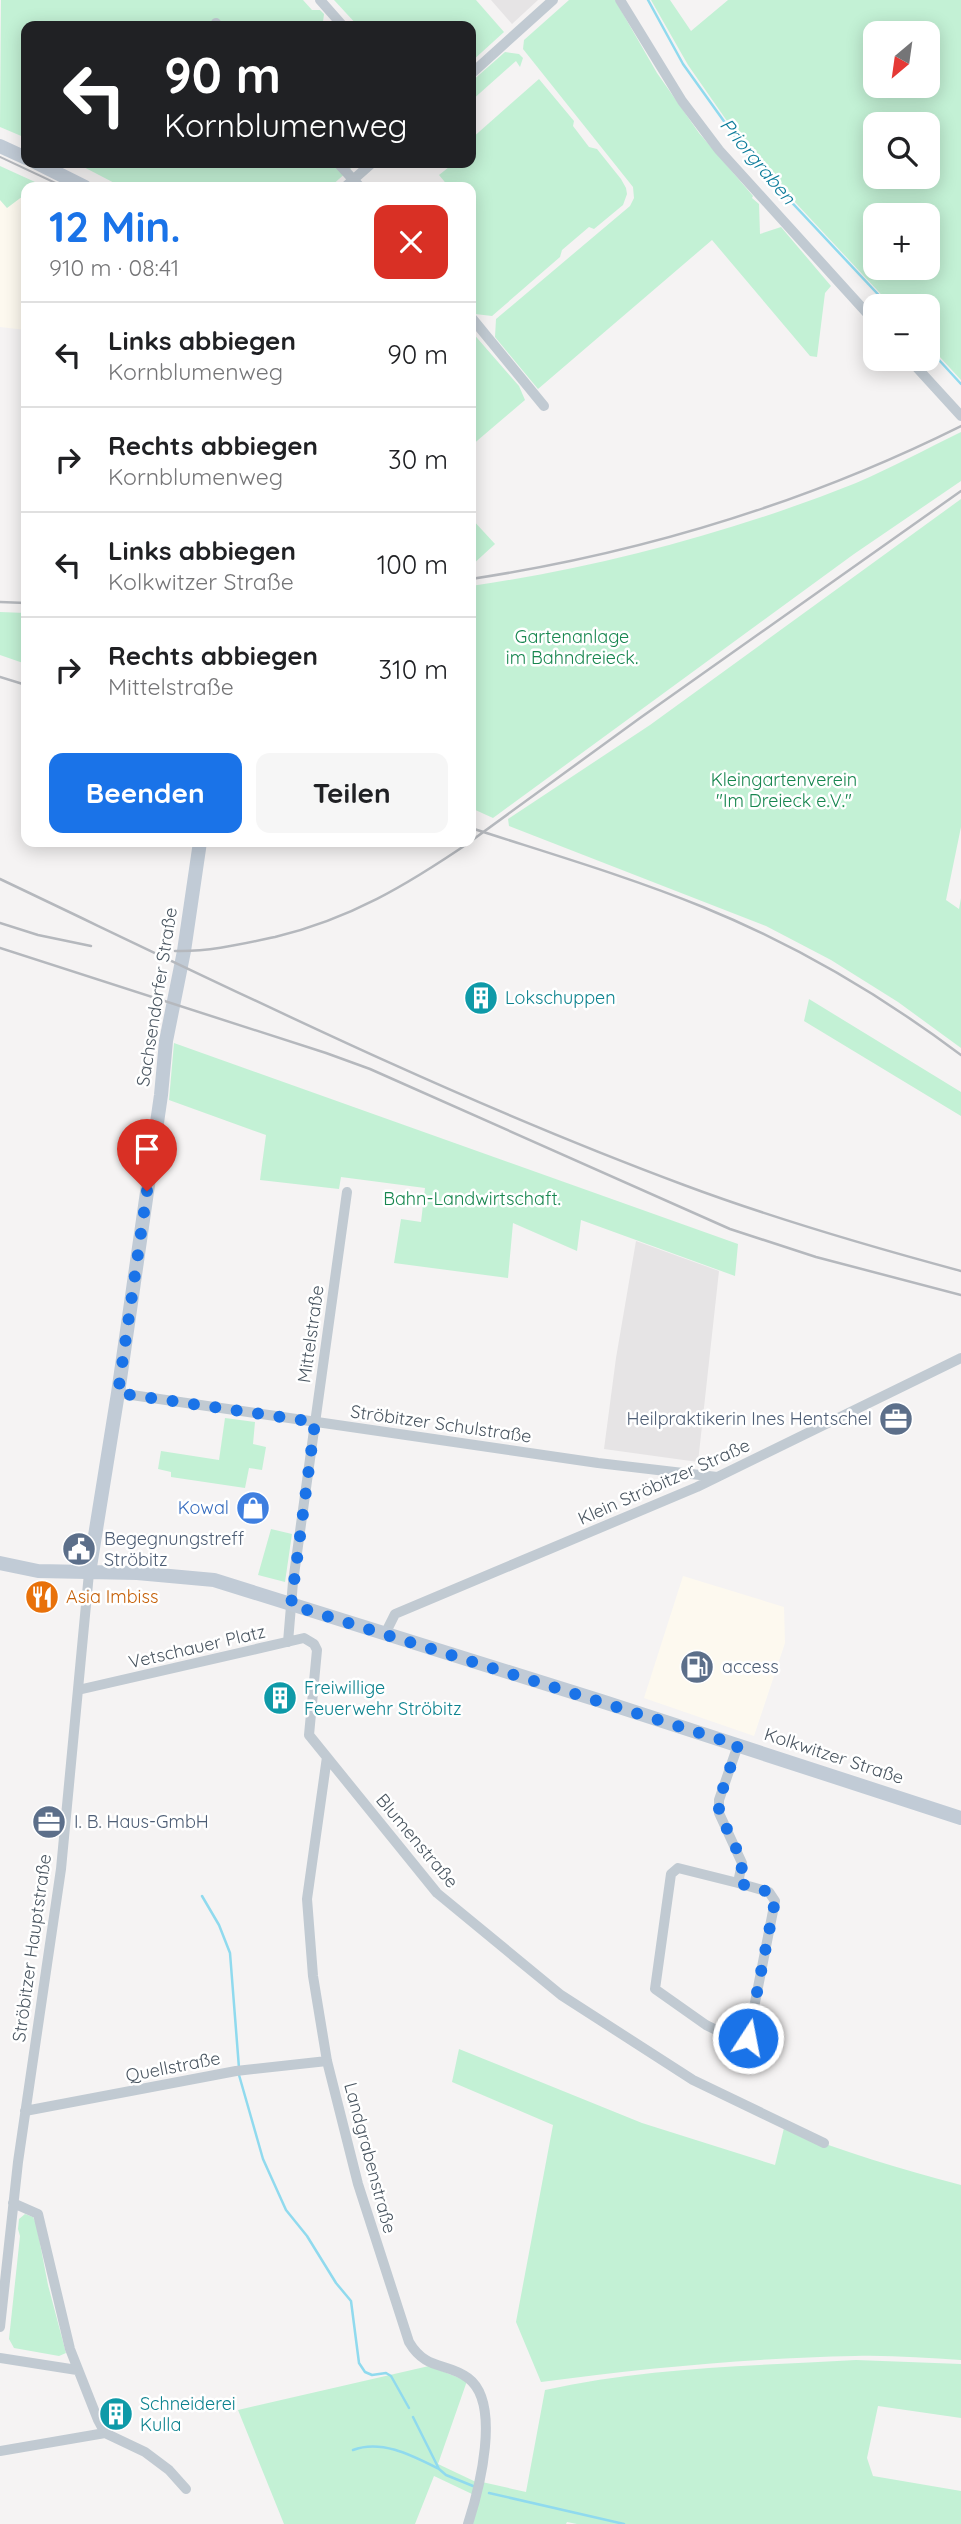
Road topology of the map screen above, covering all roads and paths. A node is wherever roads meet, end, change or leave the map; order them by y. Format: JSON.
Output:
{"nodes":[{"id":1,"x":320,"y":0,"type":"edge"},
{"id":2,"x":553,"y":0,"type":"edge"},
{"id":3,"x":620,"y":0,"type":"edge"},
{"id":4,"x":339,"y":21,"type":"edge"},
{"id":5,"x":476,"y":69,"type":"edge"},
{"id":6,"x":0,"y":146,"type":"edge"},
{"id":7,"x":21,"y":156,"type":"edge"},
{"id":8,"x":47,"y":168,"type":"edge"},
{"id":9,"x":367,"y":168,"type":"edge"},
{"id":10,"x":75,"y":182,"type":"edge"},
{"id":11,"x":355,"y":182,"type":"edge"},
{"id":12,"x":863,"y":309,"type":"edge"},
{"id":13,"x":476,"y":323,"type":"edge"},
{"id":14,"x":920,"y":371,"type":"edge"},
{"id":15,"x":544,"y":406,"type":"dead end"},
{"id":16,"x":961,"y":416,"type":"edge"},
{"id":17,"x":199,"y":847,"type":"edge"},
{"id":18,"x":347,"y":1192,"type":"dead end"},
{"id":19,"x":961,"y":1359,"type":"edge"},
{"id":20,"x":118,"y":1393,"type":"junction"},
{"id":21,"x":315,"y":1422,"type":"junction"},
{"id":22,"x":718,"y":1477,"type":"junction"},
{"id":23,"x":0,"y":1563,"type":"edge"},
{"id":24,"x":89,"y":1573,"type":"junction"},
{"id":25,"x":291,"y":1605,"type":"junction"},
{"id":26,"x":385,"y":1634,"type":"junction"},
{"id":27,"x":288,"y":1642,"type":"junction"},
{"id":28,"x":78,"y":1690,"type":"junction"},
{"id":29,"x":738,"y":1745,"type":"junction"},
{"id":30,"x":327,"y":1757,"type":"junction"},
{"id":31,"x":961,"y":1818,"type":"edge"},
{"id":32,"x":738,"y":1883,"type":"junction"},
{"id":33,"x":327,"y":2061,"type":"junction"},
{"id":34,"x":25,"y":2111,"type":"junction"},
{"id":35,"x":824,"y":2143,"type":"dead end"},
{"id":36,"x":13,"y":2203,"type":"junction"},
{"id":37,"x":0,"y":2327,"type":"edge"},
{"id":38,"x":0,"y":2358,"type":"edge"},
{"id":39,"x":77,"y":2370,"type":"junction"},
{"id":40,"x":105,"y":2432,"type":"junction"},
{"id":41,"x":0,"y":2451,"type":"edge"},
{"id":42,"x":186,"y":2489,"type":"dead end"},
{"id":43,"x":468,"y":2524,"type":"edge"}],
"edges":[{"from":1,"to":4,"type":"street"},
{"from":2,"to":5,"type":"street"},
{"from":3,"to":12,"type":"street"},
{"from":6,"to":7,"type":"main road"},
{"from":8,"to":10,"type":"main road"},
{"from":9,"to":11,"type":"street"},
{"from":13,"to":15,"type":"street"},
{"from":14,"to":16,"type":"street"},
{"from":17,"to":20,"type":"main road","name":"Sachsendorfer Straße"},
{"from":18,"to":21,"type":"street","name":"Mittelstraße"},
{"from":19,"to":22,"type":"street","name":"Klein Ströbitzer Straße"},
{"from":20,"to":21,"type":"street","name":"Ströbitzer Schulstraße"},
{"from":20,"to":24,"type":"main road","name":"Sachsendorfer Straße"},
{"from":21,"to":22,"type":"street","name":"Ströbitzer Schulstraße"},
{"from":21,"to":25,"type":"street","name":"Mittelstraße"},
{"from":22,"to":26,"type":"street","name":"Klein Ströbitzer Straße"},
{"from":23,"to":24,"type":"main road","name":"Kolkwitzer Straße"},
{"from":24,"to":25,"type":"main road","name":"Kolkwitzer Straße"},
{"from":24,"to":28,"type":"street","name":"Ströbitzer Hauptstraße"},
{"from":25,"to":26,"type":"main road","name":"Kolkwitzer Straße"},
{"from":25,"to":27,"type":"street","name":"Vetschauer Platz"},
{"from":26,"to":29,"type":"main road","name":"Kolkwitzer Straße"},
{"from":27,"to":28,"type":"street","name":"Vetschauer Platz"},
{"from":27,"to":30,"type":"street","name":"Blumenstraße"},
{"from":28,"to":34,"type":"street","name":"Ströbitzer Hauptstraße"},
{"from":29,"to":31,"type":"main road","name":"Kolkwitzer Straße"},
{"from":29,"to":32,"type":"street"},
{"from":30,"to":33,"type":"street","name":"Landgrabenstraße"},
{"from":30,"to":35,"type":"street","name":"Blumenstraße"},
{"from":32,"to":32,"type":"street"},
{"from":33,"to":34,"type":"street","name":"Quellstraße"},
{"from":33,"to":43,"type":"street","name":"Landgrabenstraße"},
{"from":34,"to":36,"type":"street","name":"Ströbitzer Hauptstraße"},
{"from":36,"to":37,"type":"street","name":"Ströbitzer Hauptstraße"},
{"from":36,"to":39,"type":"street"},
{"from":38,"to":39,"type":"street"},
{"from":39,"to":40,"type":"street"},
{"from":40,"to":41,"type":"street"},
{"from":40,"to":42,"type":"street"}]}
